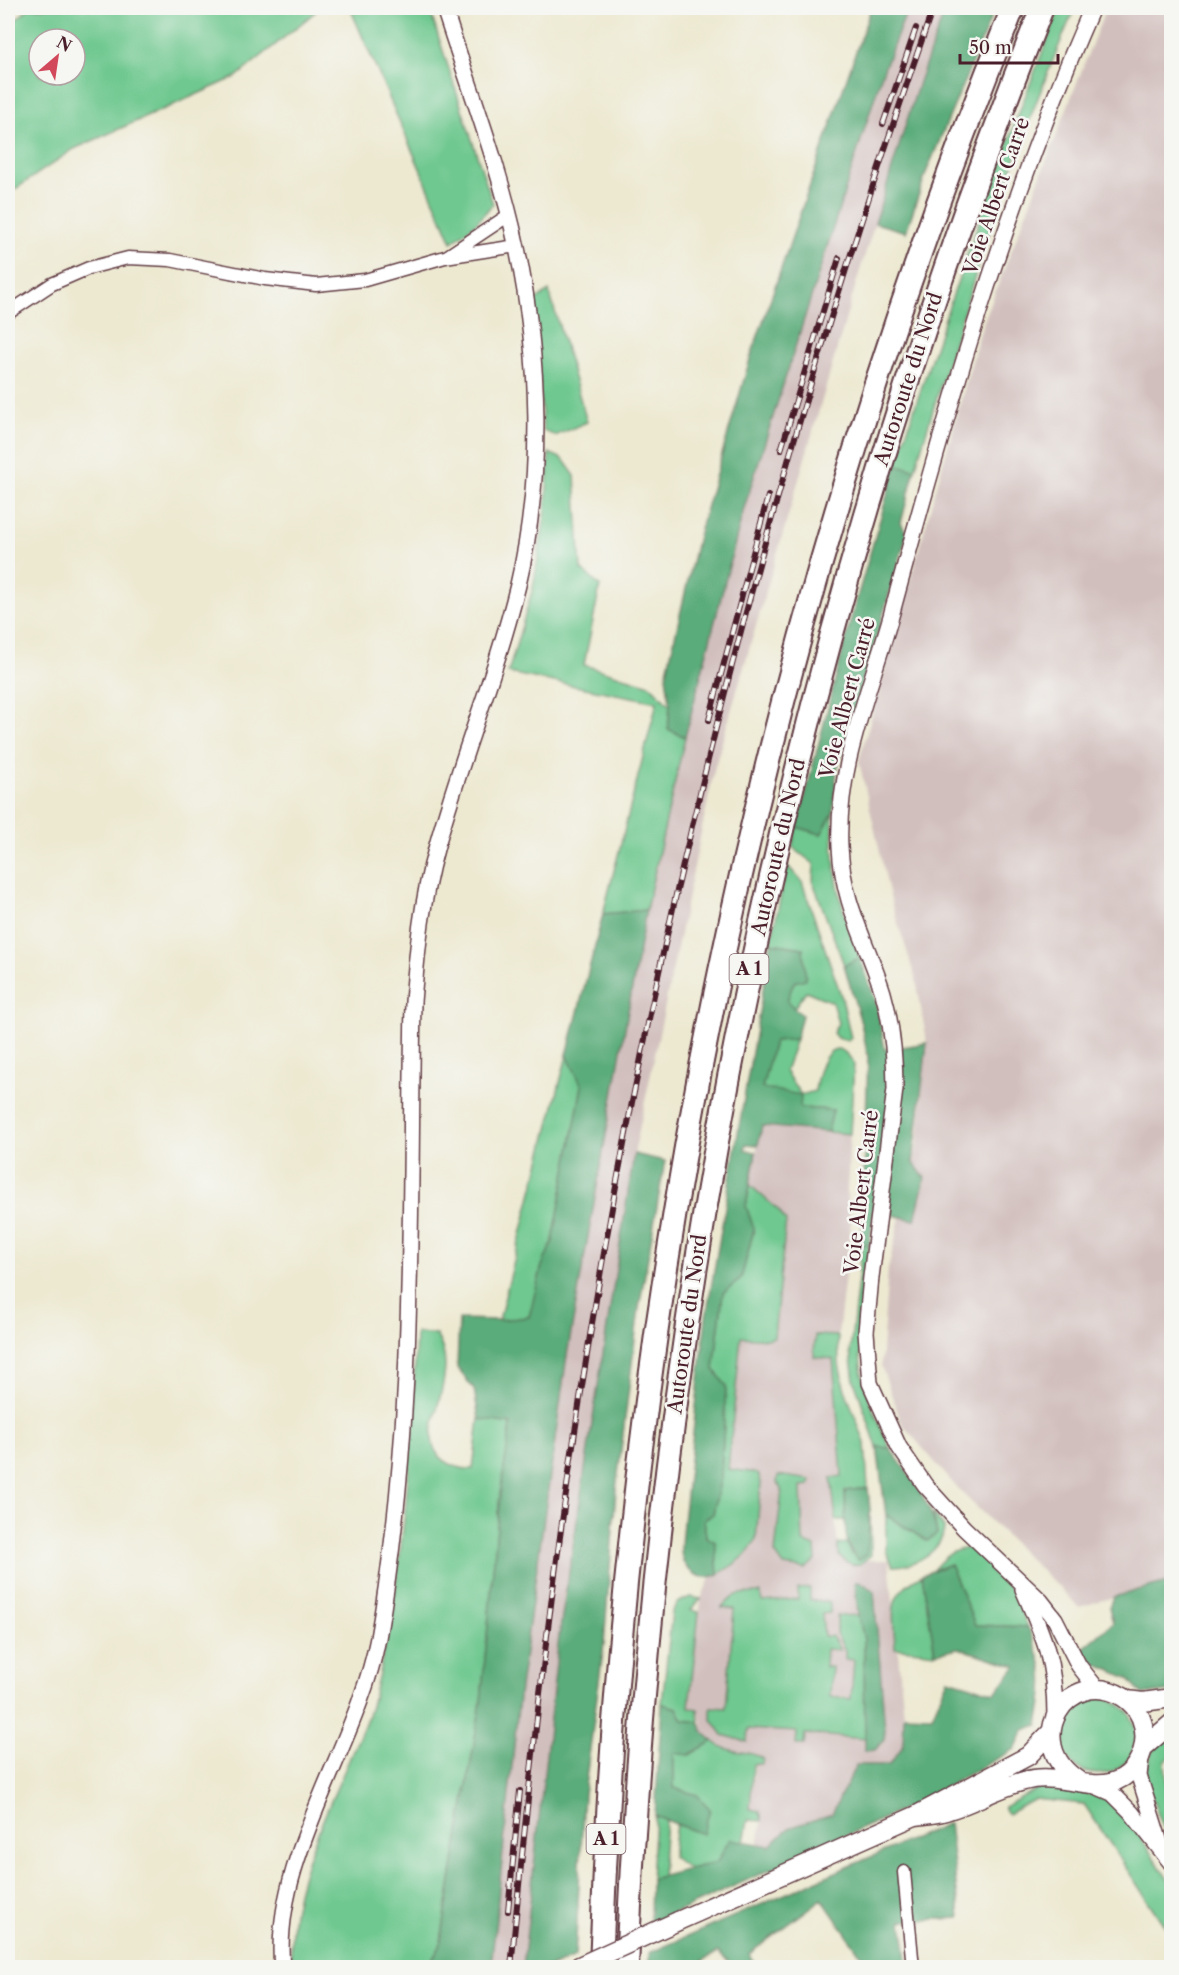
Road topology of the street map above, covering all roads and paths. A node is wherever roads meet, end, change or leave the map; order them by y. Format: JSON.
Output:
{"nodes":[{"id":1,"x":444,"y":8,"type":"edge"},
{"id":2,"x":1013,"y":8,"type":"edge"},
{"id":3,"x":1042,"y":8,"type":"edge"},
{"id":4,"x":1092,"y":8,"type":"edge"},
{"id":5,"x":509,"y":215,"type":"junction"},
{"id":6,"x":517,"y":246,"type":"junction"},
{"id":7,"x":445,"y":258,"type":"junction"},
{"id":8,"x":8,"y":313,"type":"edge"},
{"id":9,"x":1021,"y":1584,"type":"junction"},
{"id":10,"x":1098,"y":1690,"type":"junction"},
{"id":11,"x":1172,"y":1698,"type":"edge"},
{"id":12,"x":1127,"y":1700,"type":"junction"},
{"id":13,"x":1172,"y":1723,"type":"edge"},
{"id":14,"x":1053,"y":1724,"type":"junction"},
{"id":15,"x":1142,"y":1752,"type":"junction"},
{"id":16,"x":1085,"y":1782,"type":"junction"},
{"id":17,"x":915,"y":1816,"type":"junction"},
{"id":18,"x":1162,"y":1849,"type":"junction"},
{"id":19,"x":1172,"y":1864,"type":"edge"},
{"id":20,"x":904,"y":1872,"type":"dead end"},
{"id":21,"x":282,"y":1968,"type":"edge"},
{"id":22,"x":575,"y":1968,"type":"edge"},
{"id":23,"x":601,"y":1968,"type":"edge"},
{"id":24,"x":627,"y":1968,"type":"edge"},
{"id":25,"x":913,"y":1968,"type":"edge"}],
"edges":[{"from":1,"to":5,"type":"street"},
{"from":2,"to":23,"type":"highway","name":"Autoroute du Nord","number":"A 1"},
{"from":3,"to":24,"type":"highway","name":"Autoroute du Nord","number":"A 1"},
{"from":4,"to":9,"type":"street","name":"Voie Albert Carré"},
{"from":5,"to":6,"type":"street"},
{"from":5,"to":7,"type":"street"},
{"from":6,"to":7,"type":"street"},
{"from":6,"to":21,"type":"street"},
{"from":7,"to":8,"type":"street"},
{"from":9,"to":10,"type":"street","name":"Voie Albert Carré"},
{"from":9,"to":14,"type":"street","name":"Voie Albert Carré"},
{"from":10,"to":12,"type":"main road"},
{"from":10,"to":14,"type":"main road"},
{"from":11,"to":12,"type":"main road"},
{"from":12,"to":15,"type":"main road"},
{"from":13,"to":15,"type":"main road"},
{"from":14,"to":16,"type":"main road"},
{"from":14,"to":17,"type":"main road"},
{"from":15,"to":16,"type":"main road"},
{"from":15,"to":18,"type":"street"},
{"from":16,"to":17,"type":"main road"},
{"from":16,"to":18,"type":"street"},
{"from":17,"to":22,"type":"main road","bridge":true},
{"from":18,"to":19,"type":"street"},
{"from":20,"to":25,"type":"street"}]}
